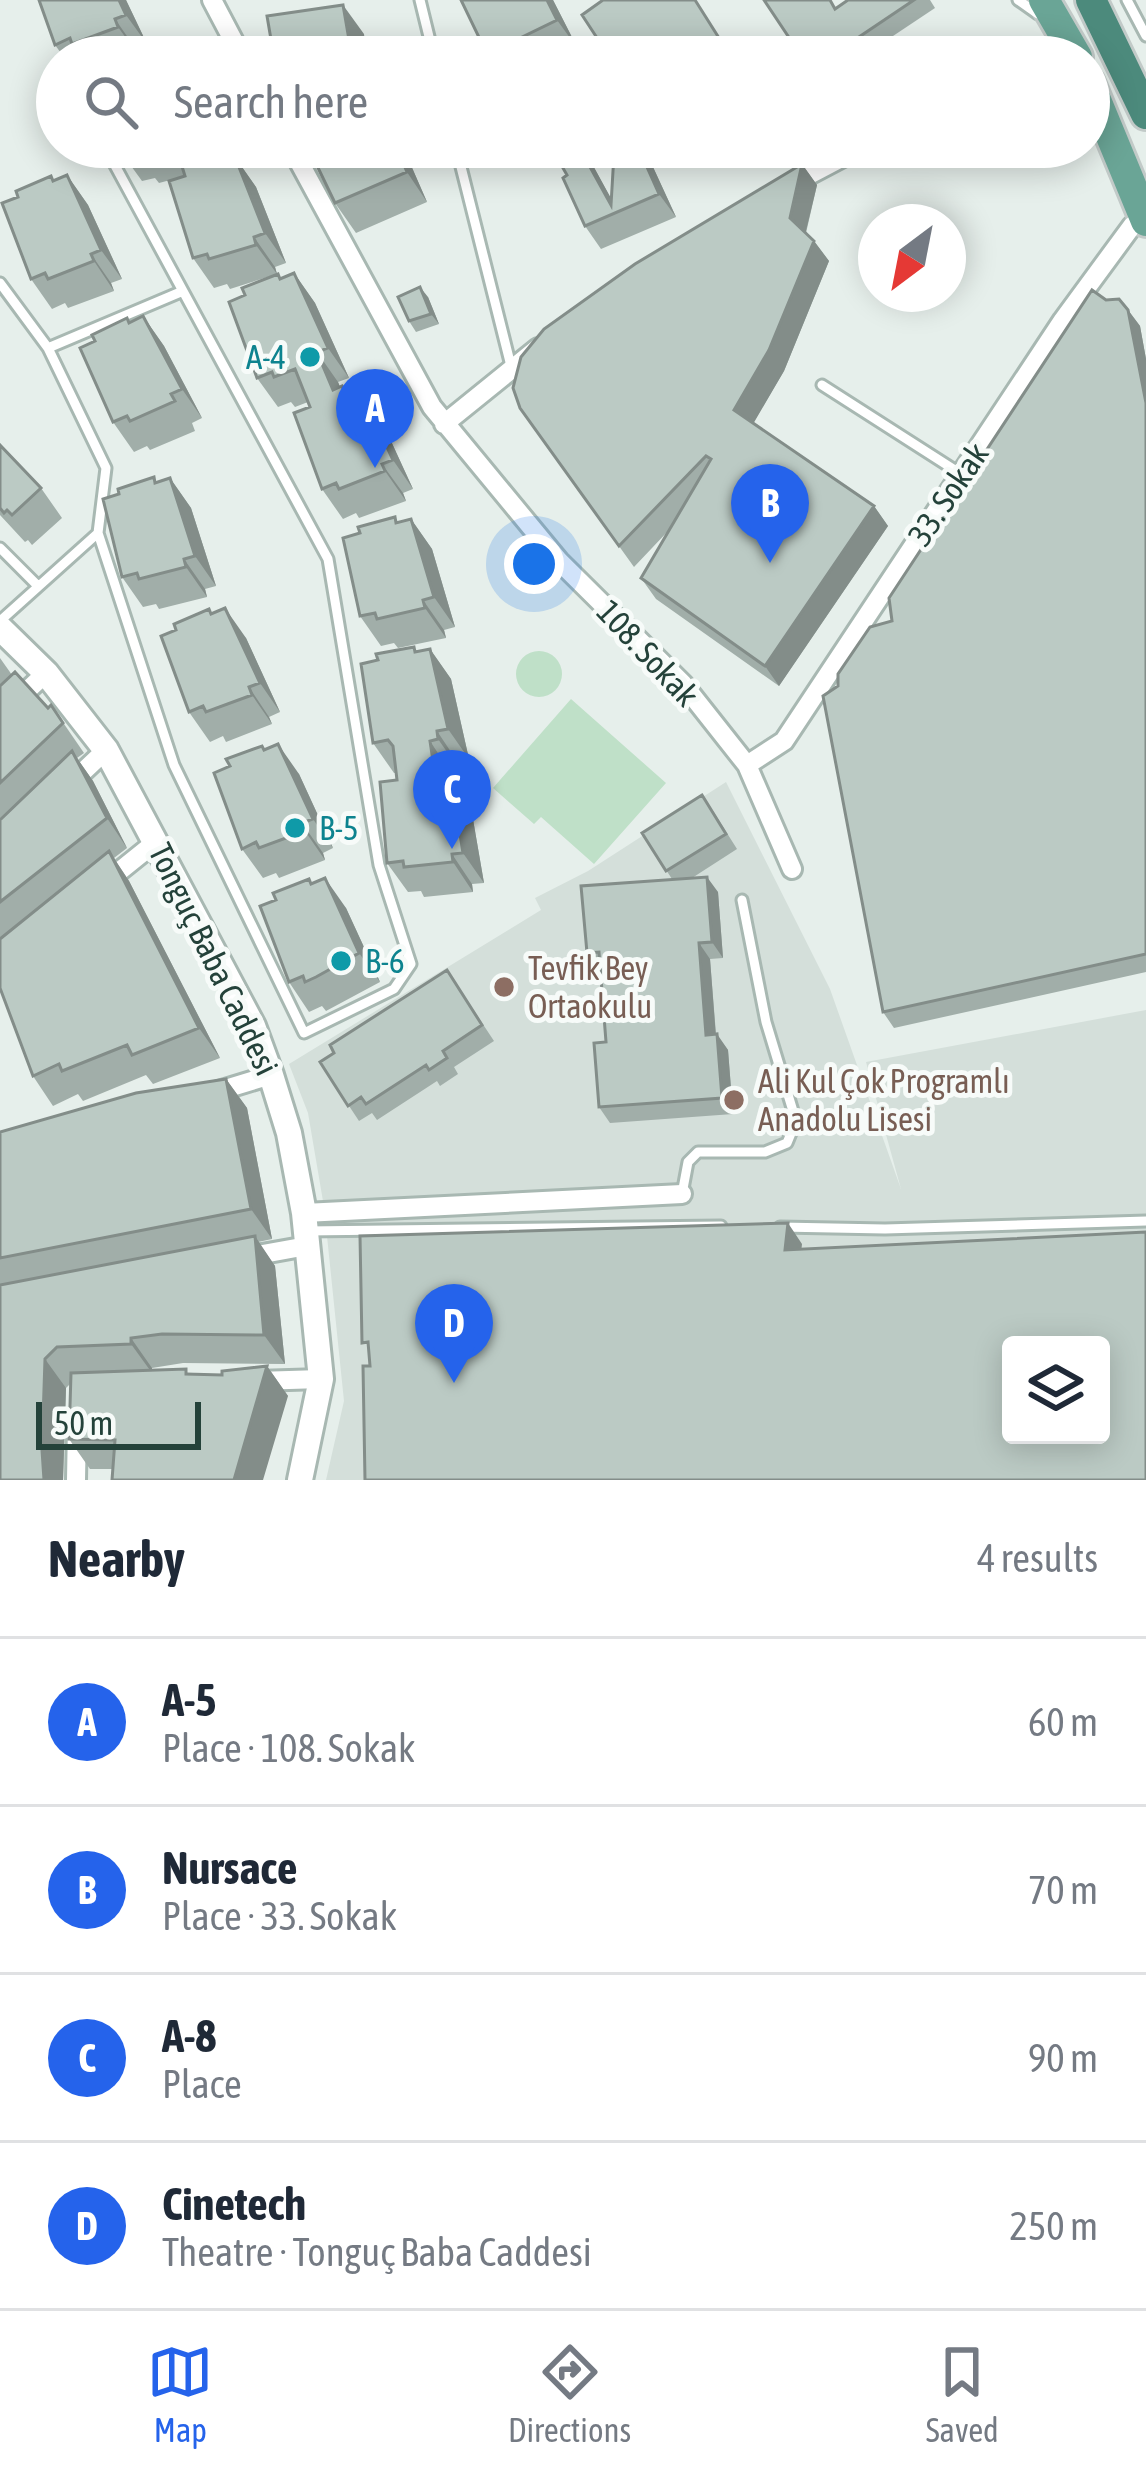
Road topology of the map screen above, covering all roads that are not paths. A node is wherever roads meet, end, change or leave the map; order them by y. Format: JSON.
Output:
{"nodes":[{"id":1,"x":212,"y":0,"type":"edge"},
{"id":2,"x":420,"y":0,"type":"edge"},
{"id":3,"x":1018,"y":0,"type":"edge"},
{"id":4,"x":1044,"y":0,"type":"edge"},
{"id":5,"x":1091,"y":0,"type":"edge"},
{"id":6,"x":1126,"y":0,"type":"edge"},
{"id":7,"x":231,"y":36,"type":"edge"},
{"id":8,"x":429,"y":36,"type":"edge"},
{"id":9,"x":1054,"y":36,"type":"edge"},
{"id":10,"x":1060,"y":36,"type":"edge"},
{"id":11,"x":1108,"y":36,"type":"edge"},
{"id":12,"x":1146,"y":37,"type":"edge"},
{"id":13,"x":1110,"y":39,"type":"edge"},
{"id":14,"x":1146,"y":114,"type":"edge"},
{"id":15,"x":1110,"y":134,"type":"edge"},
{"id":16,"x":116,"y":168,"type":"edge"},
{"id":17,"x":303,"y":168,"type":"edge"},
{"id":18,"x":461,"y":168,"type":"edge"},
{"id":19,"x":822,"y":168,"type":"edge"},
{"id":20,"x":773,"y":194,"type":"edge"},
{"id":21,"x":1145,"y":219,"type":"edge"},
{"id":22,"x":0,"y":283,"type":"edge"},
{"id":23,"x":183,"y":291,"type":"junction"},
{"id":24,"x":548,"y":341,"type":"edge"},
{"id":25,"x":48,"y":348,"type":"junction"},
{"id":26,"x":511,"y":366,"type":"junction"},
{"id":27,"x":822,"y":385,"type":"dead end"},
{"id":28,"x":444,"y":424,"type":"junction"},
{"id":29,"x":961,"y":474,"type":"junction"},
{"id":30,"x":98,"y":533,"type":"junction"},
{"id":31,"x":0,"y":548,"type":"edge"},
{"id":32,"x":38,"y":585,"type":"junction"},
{"id":33,"x":0,"y":625,"type":"edge"},
{"id":34,"x":46,"y":673,"type":"junction"},
{"id":35,"x":0,"y":716,"type":"edge"},
{"id":36,"x":106,"y":750,"type":"junction"},
{"id":37,"x":747,"y":765,"type":"junction"},
{"id":38,"x":60,"y":793,"type":"edge"},
{"id":39,"x":157,"y":841,"type":"junction"},
{"id":40,"x":792,"y":869,"type":"dead end"},
{"id":41,"x":87,"y":897,"type":"edge"},
{"id":42,"x":742,"y":899,"type":"dead end"},
{"id":43,"x":272,"y":1075,"type":"junction"},
{"id":44,"x":187,"y":1101,"type":"edge"},
{"id":45,"x":682,"y":1194,"type":"joint"},
{"id":46,"x":1146,"y":1221,"type":"edge"},
{"id":47,"x":730,"y":1226,"type":"edge"},
{"id":48,"x":774,"y":1227,"type":"edge"},
{"id":49,"x":305,"y":1230,"type":"junction"},
{"id":50,"x":220,"y":1262,"type":"edge"},
{"id":51,"x":321,"y":1378,"type":"junction"},
{"id":52,"x":233,"y":1382,"type":"edge"},
{"id":53,"x":78,"y":1412,"type":"edge"},
{"id":54,"x":76,"y":1480,"type":"edge"},
{"id":55,"x":300,"y":1480,"type":"edge"}],
"edges":[{"from":1,"to":7,"type":"street"},
{"from":2,"to":8,"type":"lane"},
{"from":3,"to":9,"type":"lane"},
{"from":4,"to":10,"type":"main road"},
{"from":5,"to":11,"type":"highway"},
{"from":6,"to":12,"type":"lane"},
{"from":13,"to":14,"type":"highway"},
{"from":15,"to":21,"type":"main road"},
{"from":16,"to":23,"type":"lane"},
{"from":17,"to":28,"type":"street","name":"108. Sokak"},
{"from":18,"to":26,"type":"lane"},
{"from":19,"to":20,"type":"street"},
{"from":21,"to":29,"type":"street","name":"33. Sokak"},
{"from":22,"to":25,"type":"lane"},
{"from":23,"to":25,"type":"lane"},
{"from":23,"to":30,"type":"lane"},
{"from":24,"to":26,"type":"street"},
{"from":25,"to":30,"type":"lane"},
{"from":26,"to":28,"type":"street"},
{"from":27,"to":29,"type":"lane"},
{"from":28,"to":37,"type":"street","name":"108. Sokak"},
{"from":29,"to":37,"type":"street","name":"33. Sokak"},
{"from":30,"to":32,"type":"lane"},
{"from":31,"to":32,"type":"lane"},
{"from":32,"to":33,"type":"lane"},
{"from":33,"to":34,"type":"street","name":"Tonguç Baba Caddesi"},
{"from":34,"to":35,"type":"street"},
{"from":34,"to":36,"type":"street","name":"Tonguç Baba Caddesi"},
{"from":36,"to":38,"type":"street"},
{"from":36,"to":39,"type":"street","name":"Tonguç Baba Caddesi"},
{"from":37,"to":40,"type":"street","name":"108. Sokak"},
{"from":39,"to":41,"type":"street"},
{"from":39,"to":43,"type":"street","name":"Tonguç Baba Caddesi"},
{"from":42,"to":45,"type":"lane"},
{"from":43,"to":44,"type":"street"},
{"from":43,"to":49,"type":"street","name":"Tonguç Baba Caddesi"},
{"from":45,"to":49,"type":"street"},
{"from":46,"to":48,"type":"lane"},
{"from":47,"to":49,"type":"lane"},
{"from":49,"to":50,"type":"street"},
{"from":49,"to":51,"type":"street","name":"Tonguç Baba Caddesi"},
{"from":51,"to":52,"type":"street"},
{"from":51,"to":55,"type":"street","name":"Tonguç Baba Caddesi"},
{"from":53,"to":54,"type":"street"}]}
